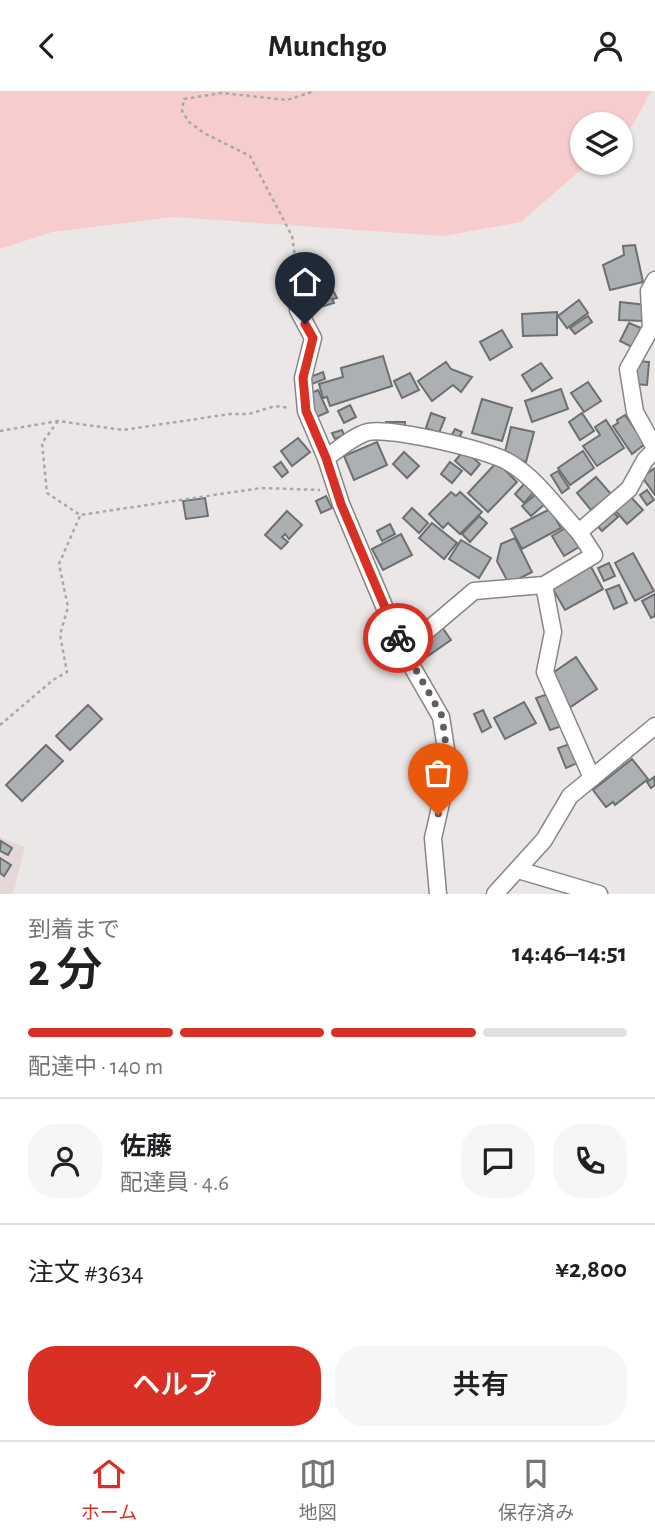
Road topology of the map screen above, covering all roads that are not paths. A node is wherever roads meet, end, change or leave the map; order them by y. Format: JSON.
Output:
{"nodes":[{"id":1,"x":655,"y":280,"type":"edge"},
{"id":2,"x":298,"y":310,"type":"road end"},
{"id":3,"x":655,"y":449,"type":"edge"},
{"id":4,"x":326,"y":458,"type":"junction"},
{"id":5,"x":579,"y":532,"type":"junction"},
{"id":6,"x":544,"y":585,"type":"junction"},
{"id":7,"x":403,"y":651,"type":"junction"},
{"id":8,"x":655,"y":726,"type":"edge"},
{"id":9,"x":592,"y":778,"type":"junction"},
{"id":10,"x":519,"y":870,"type":"junction"},
{"id":11,"x":438,"y":894,"type":"edge"},
{"id":12,"x":495,"y":894,"type":"edge"},
{"id":13,"x":599,"y":894,"type":"edge"}],
"edges":[{"from":1,"to":3,"type":"street"},
{"from":2,"to":4,"type":"street"},
{"from":3,"to":5,"type":"street"},
{"from":4,"to":5,"type":"street"},
{"from":4,"to":7,"type":"street"},
{"from":5,"to":6,"type":"street"},
{"from":6,"to":7,"type":"street"},
{"from":6,"to":9,"type":"street"},
{"from":7,"to":11,"type":"street"},
{"from":8,"to":9,"type":"street"},
{"from":9,"to":10,"type":"street"},
{"from":10,"to":12,"type":"street"},
{"from":10,"to":13,"type":"street"}]}
